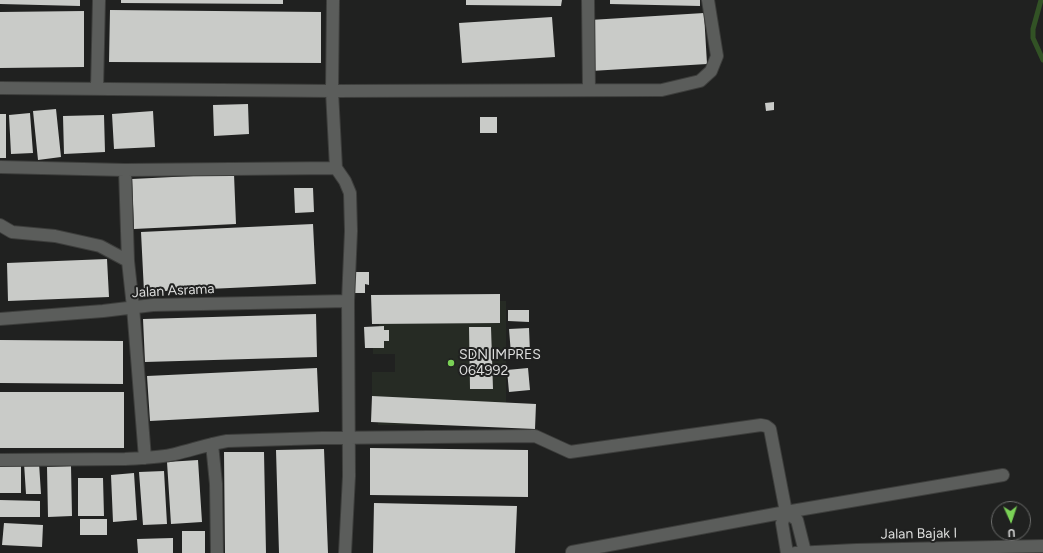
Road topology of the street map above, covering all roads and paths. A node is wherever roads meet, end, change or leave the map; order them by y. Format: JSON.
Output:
{"nodes":[{"id":1,"x":99,"y":0,"type":"edge"},
{"id":2,"x":333,"y":0,"type":"edge"},
{"id":3,"x":588,"y":0,"type":"edge"},
{"id":4,"x":708,"y":0,"type":"edge"},
{"id":5,"x":0,"y":88,"type":"edge"},
{"id":6,"x":97,"y":89,"type":"junction"},
{"id":7,"x":589,"y":90,"type":"junction"},
{"id":8,"x":332,"y":91,"type":"junction"},
{"id":9,"x":0,"y":167,"type":"edge"},
{"id":10,"x":336,"y":168,"type":"junction"},
{"id":11,"x":125,"y":170,"type":"junction"},
{"id":12,"x":0,"y":225,"type":"edge"},
{"id":13,"x":128,"y":261,"type":"junction"},
{"id":14,"x":348,"y":301,"type":"junction"},
{"id":15,"x":133,"y":308,"type":"junction"},
{"id":16,"x":0,"y":319,"type":"edge"},
{"id":17,"x":348,"y":438,"type":"junction"},
{"id":18,"x":212,"y":444,"type":"junction"},
{"id":19,"x":145,"y":458,"type":"junction"},
{"id":20,"x":0,"y":460,"type":"edge"},
{"id":21,"x":1003,"y":475,"type":"dead end"},
{"id":22,"x":786,"y":512,"type":"junction"},
{"id":23,"x":1043,"y":546,"type":"edge"},
{"id":24,"x":1003,"y":550,"type":"edge"},
{"id":25,"x":572,"y":552,"type":"edge"},
{"id":26,"x":805,"y":552,"type":"edge"},
{"id":27,"x":856,"y":552,"type":"edge"},
{"id":28,"x":217,"y":553,"type":"edge"},
{"id":29,"x":345,"y":553,"type":"edge"},
{"id":30,"x":787,"y":553,"type":"edge"},
{"id":31,"x":795,"y":553,"type":"edge"}],
"edges":[{"from":1,"to":6,"type":"street"},
{"from":2,"to":8,"type":"street"},
{"from":3,"to":7,"type":"street"},
{"from":4,"to":7,"type":"street"},
{"from":5,"to":6,"type":"street"},
{"from":6,"to":8,"type":"street"},
{"from":7,"to":8,"type":"street"},
{"from":8,"to":10,"type":"street"},
{"from":9,"to":11,"type":"street"},
{"from":10,"to":11,"type":"street"},
{"from":10,"to":14,"type":"street"},
{"from":11,"to":13,"type":"street"},
{"from":12,"to":13,"type":"street"},
{"from":13,"to":15,"type":"street"},
{"from":14,"to":15,"type":"street","name":"Jalan Asrama"},
{"from":14,"to":17,"type":"street"},
{"from":15,"to":16,"type":"street","name":"Jalan Asrama"},
{"from":15,"to":19,"type":"street"},
{"from":17,"to":18,"type":"street"},
{"from":17,"to":22,"type":"street"},
{"from":17,"to":29,"type":"street"},
{"from":18,"to":19,"type":"street"},
{"from":18,"to":28,"type":"street"},
{"from":19,"to":20,"type":"street"},
{"from":21,"to":22,"type":"street"},
{"from":22,"to":25,"type":"street"},
{"from":22,"to":26,"type":"street"},
{"from":22,"to":30,"type":"street"},
{"from":23,"to":24,"type":"street","name":"Jalan Bajak I"},
{"from":24,"to":27,"type":"street","name":"Jalan Bajak I"},
{"from":26,"to":27,"type":"street","name":"Jalan Bajak I"},
{"from":26,"to":31,"type":"street","name":"Jalan Bajak I"}]}
